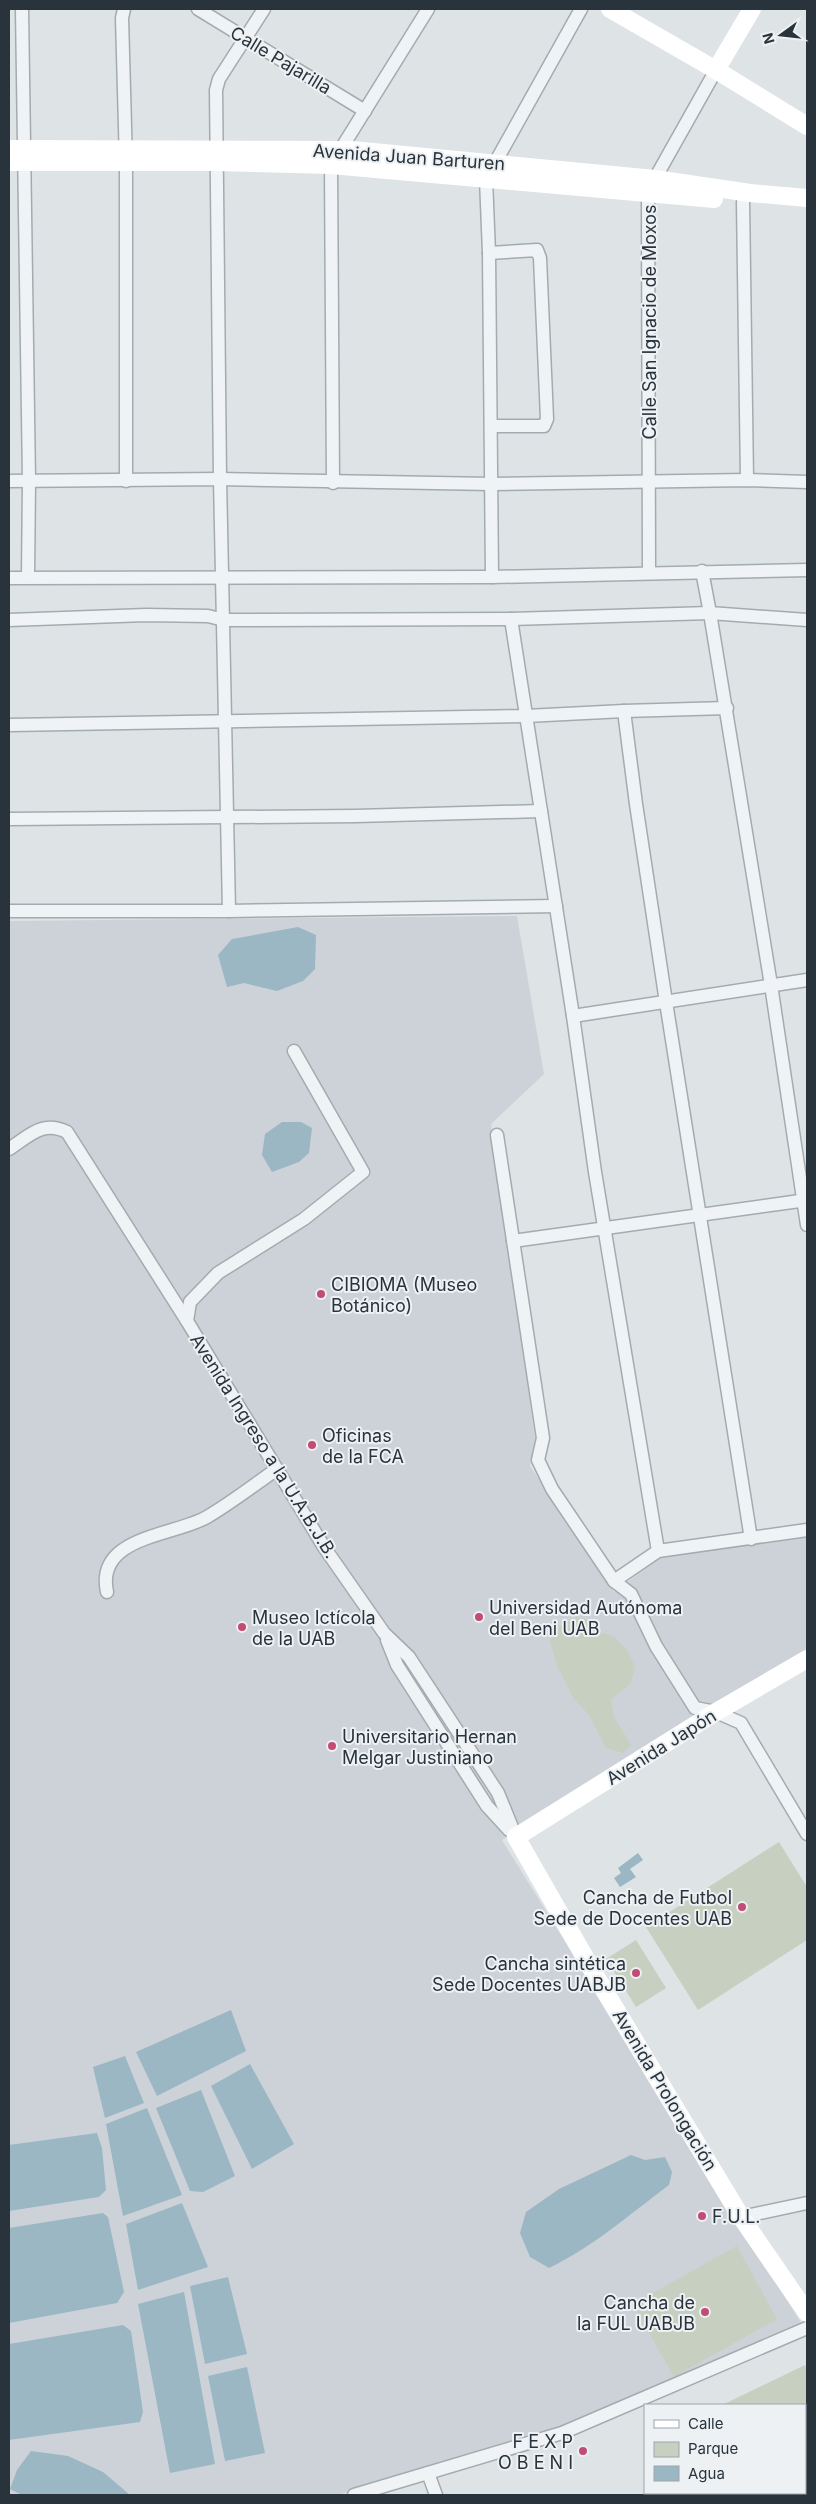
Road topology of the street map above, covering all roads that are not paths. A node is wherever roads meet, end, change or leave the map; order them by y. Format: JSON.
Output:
{"nodes":[{"id":1,"x":22,"y":9,"type":"edge"},
{"id":2,"x":124,"y":9,"type":"edge"},
{"id":3,"x":198,"y":9,"type":"edge"},
{"id":4,"x":264,"y":9,"type":"edge"},
{"id":5,"x":428,"y":9,"type":"edge"},
{"id":6,"x":581,"y":9,"type":"edge"},
{"id":7,"x":610,"y":9,"type":"edge"},
{"id":8,"x":752,"y":9,"type":"edge"},
{"id":9,"x":245,"y":38,"type":"junction"},
{"id":10,"x":716,"y":70,"type":"junction"},
{"id":11,"x":365,"y":111,"type":"junction"},
{"id":12,"x":807,"y":126,"type":"edge"},
{"id":13,"x":341,"y":150,"type":"junction"},
{"id":14,"x":17,"y":156,"type":"edge"},
{"id":15,"x":126,"y":156,"type":"junction"},
{"id":16,"x":217,"y":156,"type":"junction"},
{"id":17,"x":331,"y":166,"type":"junction"},
{"id":18,"x":490,"y":171,"type":"junction"},
{"id":19,"x":651,"y":185,"type":"junction"},
{"id":20,"x":807,"y":198,"type":"edge"},
{"id":21,"x":743,"y":202,"type":"junction"},
{"id":22,"x":807,"y":207,"type":"edge"},
{"id":23,"x":490,"y":253,"type":"junction"},
{"id":24,"x":492,"y":426,"type":"junction"},
{"id":25,"x":220,"y":479,"type":"junction"},
{"id":26,"x":747,"y":480,"type":"junction"},
{"id":27,"x":9,"y":481,"type":"edge"},
{"id":28,"x":29,"y":481,"type":"junction"},
{"id":29,"x":126,"y":481,"type":"junction"},
{"id":30,"x":650,"y":481,"type":"junction"},
{"id":31,"x":807,"y":482,"type":"edge"},
{"id":32,"x":332,"y":483,"type":"junction"},
{"id":33,"x":491,"y":484,"type":"junction"},
{"id":34,"x":807,"y":570,"type":"edge"},
{"id":35,"x":649,"y":572,"type":"junction"},
{"id":36,"x":702,"y":572,"type":"junction"},
{"id":37,"x":221,"y":576,"type":"junction"},
{"id":38,"x":28,"y":577,"type":"junction"},
{"id":39,"x":492,"y":577,"type":"junction"},
{"id":40,"x":9,"y":578,"type":"edge"},
{"id":41,"x":710,"y":613,"type":"junction"},
{"id":42,"x":511,"y":619,"type":"junction"},
{"id":43,"x":9,"y":620,"type":"edge"},
{"id":44,"x":224,"y":620,"type":"junction"},
{"id":45,"x":807,"y":620,"type":"edge"},
{"id":46,"x":727,"y":708,"type":"junction"},
{"id":47,"x":624,"y":711,"type":"junction"},
{"id":48,"x":526,"y":716,"type":"junction"},
{"id":49,"x":226,"y":722,"type":"junction"},
{"id":50,"x":9,"y":725,"type":"edge"},
{"id":51,"x":541,"y":811,"type":"junction"},
{"id":52,"x":226,"y":817,"type":"junction"},
{"id":53,"x":9,"y":819,"type":"edge"},
{"id":54,"x":556,"y":906,"type":"junction"},
{"id":55,"x":9,"y":911,"type":"edge"},
{"id":56,"x":229,"y":911,"type":"junction"},
{"id":57,"x":807,"y":980,"type":"edge"},
{"id":58,"x":771,"y":985,"type":"junction"},
{"id":59,"x":666,"y":1002,"type":"junction"},
{"id":60,"x":573,"y":1016,"type":"junction"},
{"id":61,"x":294,"y":1051,"type":"dead end"},
{"id":62,"x":497,"y":1135,"type":"dead end"},
{"id":63,"x":9,"y":1149,"type":"edge"},
{"id":64,"x":805,"y":1200,"type":"edge"},
{"id":65,"x":700,"y":1216,"type":"junction"},
{"id":66,"x":807,"y":1225,"type":"edge"},
{"id":67,"x":604,"y":1229,"type":"junction"},
{"id":68,"x":513,"y":1241,"type":"junction"},
{"id":69,"x":187,"y":1321,"type":"junction"},
{"id":70,"x":278,"y":1470,"type":"junction"},
{"id":71,"x":807,"y":1530,"type":"edge"},
{"id":72,"x":751,"y":1539,"type":"junction"},
{"id":73,"x":658,"y":1551,"type":"junction"},
{"id":74,"x":614,"y":1580,"type":"junction"},
{"id":75,"x":107,"y":1592,"type":"dead end"},
{"id":76,"x":807,"y":1659,"type":"edge"},
{"id":77,"x":716,"y":1712,"type":"junction"},
{"id":78,"x":807,"y":1834,"type":"edge"},
{"id":79,"x":516,"y":1837,"type":"junction"},
{"id":80,"x":807,"y":2203,"type":"edge"},
{"id":81,"x":742,"y":2217,"type":"junction"},
{"id":82,"x":802,"y":2294,"type":"edge"},
{"id":83,"x":807,"y":2313,"type":"edge"},
{"id":84,"x":807,"y":2328,"type":"edge"},
{"id":85,"x":428,"y":2473,"type":"junction"},
{"id":86,"x":354,"y":2495,"type":"edge"},
{"id":87,"x":436,"y":2495,"type":"edge"}],
"edges":[{"from":1,"to":14,"type":"street"},
{"from":2,"to":15,"type":"street"},
{"from":3,"to":9,"type":"street","name":"Calle Pajarilla"},
{"from":4,"to":9,"type":"street"},
{"from":5,"to":11,"type":"street"},
{"from":6,"to":18,"type":"street"},
{"from":7,"to":10,"type":"street"},
{"from":8,"to":10,"type":"street","name":"Calle San Ignacio de Moxos"},
{"from":9,"to":11,"type":"street","name":"Calle Pajarilla"},
{"from":9,"to":16,"type":"street"},
{"from":10,"to":12,"type":"street"},
{"from":10,"to":19,"type":"street","name":"Calle San Ignacio de Moxos"},
{"from":11,"to":13,"type":"street"},
{"from":13,"to":16,"type":"street","name":"Avenida Juan Barturen"},
{"from":13,"to":17,"type":"street"},
{"from":13,"to":18,"type":"street","name":"Avenida Juan Barturen"},
{"from":14,"to":15,"type":"street","name":"Avenida Juan Barturen"},
{"from":14,"to":28,"type":"street"},
{"from":15,"to":16,"type":"street","name":"Avenida Juan Barturen"},
{"from":15,"to":29,"type":"street"},
{"from":16,"to":17,"type":"street","name":"Avenida Juan Barturen"},
{"from":16,"to":25,"type":"street"},
{"from":17,"to":18,"type":"street","name":"Avenida Juan Barturen"},
{"from":17,"to":32,"type":"street"},
{"from":18,"to":19,"type":"street","name":"Avenida Juan Barturen"},
{"from":18,"to":23,"type":"street"},
{"from":19,"to":20,"type":"street","name":"Avenida Juan Barturen"},
{"from":19,"to":21,"type":"street","name":"Avenida Juan Barturen"},
{"from":19,"to":30,"type":"street","name":"Calle San Ignacio de Moxos"},
{"from":21,"to":22,"type":"street","name":"Avenida Juan Barturen"},
{"from":21,"to":26,"type":"street"},
{"from":23,"to":24,"type":"street"},
{"from":23,"to":24,"type":"street"},
{"from":24,"to":33,"type":"street"},
{"from":25,"to":29,"type":"street"},
{"from":25,"to":32,"type":"street"},
{"from":25,"to":37,"type":"street"},
{"from":26,"to":30,"type":"street"},
{"from":26,"to":31,"type":"street"},
{"from":27,"to":28,"type":"street"},
{"from":28,"to":29,"type":"street"},
{"from":28,"to":38,"type":"street"},
{"from":30,"to":33,"type":"street"},
{"from":30,"to":35,"type":"street","name":"Calle San Ignacio de Moxos"},
{"from":32,"to":33,"type":"street"},
{"from":33,"to":39,"type":"street"},
{"from":34,"to":36,"type":"street"},
{"from":35,"to":36,"type":"street"},
{"from":35,"to":39,"type":"street"},
{"from":36,"to":41,"type":"street"},
{"from":37,"to":38,"type":"street"},
{"from":37,"to":39,"type":"street"},
{"from":37,"to":44,"type":"street"},
{"from":38,"to":40,"type":"street"},
{"from":41,"to":42,"type":"street"},
{"from":41,"to":45,"type":"street"},
{"from":41,"to":46,"type":"street"},
{"from":42,"to":44,"type":"street"},
{"from":42,"to":48,"type":"street"},
{"from":43,"to":44,"type":"street"},
{"from":44,"to":49,"type":"street"},
{"from":46,"to":47,"type":"street"},
{"from":46,"to":58,"type":"street"},
{"from":47,"to":48,"type":"street"},
{"from":47,"to":59,"type":"street"},
{"from":48,"to":49,"type":"street"},
{"from":48,"to":51,"type":"street"},
{"from":49,"to":50,"type":"street"},
{"from":49,"to":52,"type":"street"},
{"from":51,"to":52,"type":"street"},
{"from":51,"to":54,"type":"street"},
{"from":52,"to":53,"type":"street"},
{"from":52,"to":56,"type":"street"},
{"from":54,"to":56,"type":"street"},
{"from":54,"to":60,"type":"street"},
{"from":55,"to":56,"type":"street"},
{"from":57,"to":58,"type":"street"},
{"from":58,"to":59,"type":"street"},
{"from":58,"to":64,"type":"street"},
{"from":59,"to":60,"type":"street"},
{"from":59,"to":65,"type":"street"},
{"from":60,"to":67,"type":"street"},
{"from":61,"to":69,"type":"street","name":"Avenida Ingreso a la U.A.B.J.B."},
{"from":62,"to":68,"type":"street"},
{"from":63,"to":69,"type":"street"},
{"from":64,"to":65,"type":"street"},
{"from":64,"to":66,"type":"street"},
{"from":65,"to":67,"type":"street"},
{"from":65,"to":72,"type":"street"},
{"from":67,"to":68,"type":"street"},
{"from":67,"to":73,"type":"street"},
{"from":68,"to":74,"type":"street"},
{"from":69,"to":70,"type":"street","name":"Avenida Ingreso a la U.A.B.J.B."},
{"from":70,"to":75,"type":"street"},
{"from":70,"to":79,"type":"street","name":"Avenida Ingreso a la U.A.B.J.B."},
{"from":71,"to":72,"type":"street"},
{"from":72,"to":73,"type":"street"},
{"from":73,"to":74,"type":"street"},
{"from":74,"to":77,"type":"street"},
{"from":76,"to":77,"type":"street","name":"Avenida Japón"},
{"from":77,"to":78,"type":"street"},
{"from":77,"to":79,"type":"street","name":"Avenida Japón"},
{"from":79,"to":81,"type":"street","name":"Avenida Prolongación"},
{"from":80,"to":81,"type":"street"},
{"from":81,"to":82,"type":"street","name":"Avenida Prolongación"},
{"from":82,"to":83,"type":"street","name":"Avenida Prolongación"},
{"from":84,"to":85,"type":"street"},
{"from":85,"to":86,"type":"street"},
{"from":85,"to":87,"type":"street"}]}
